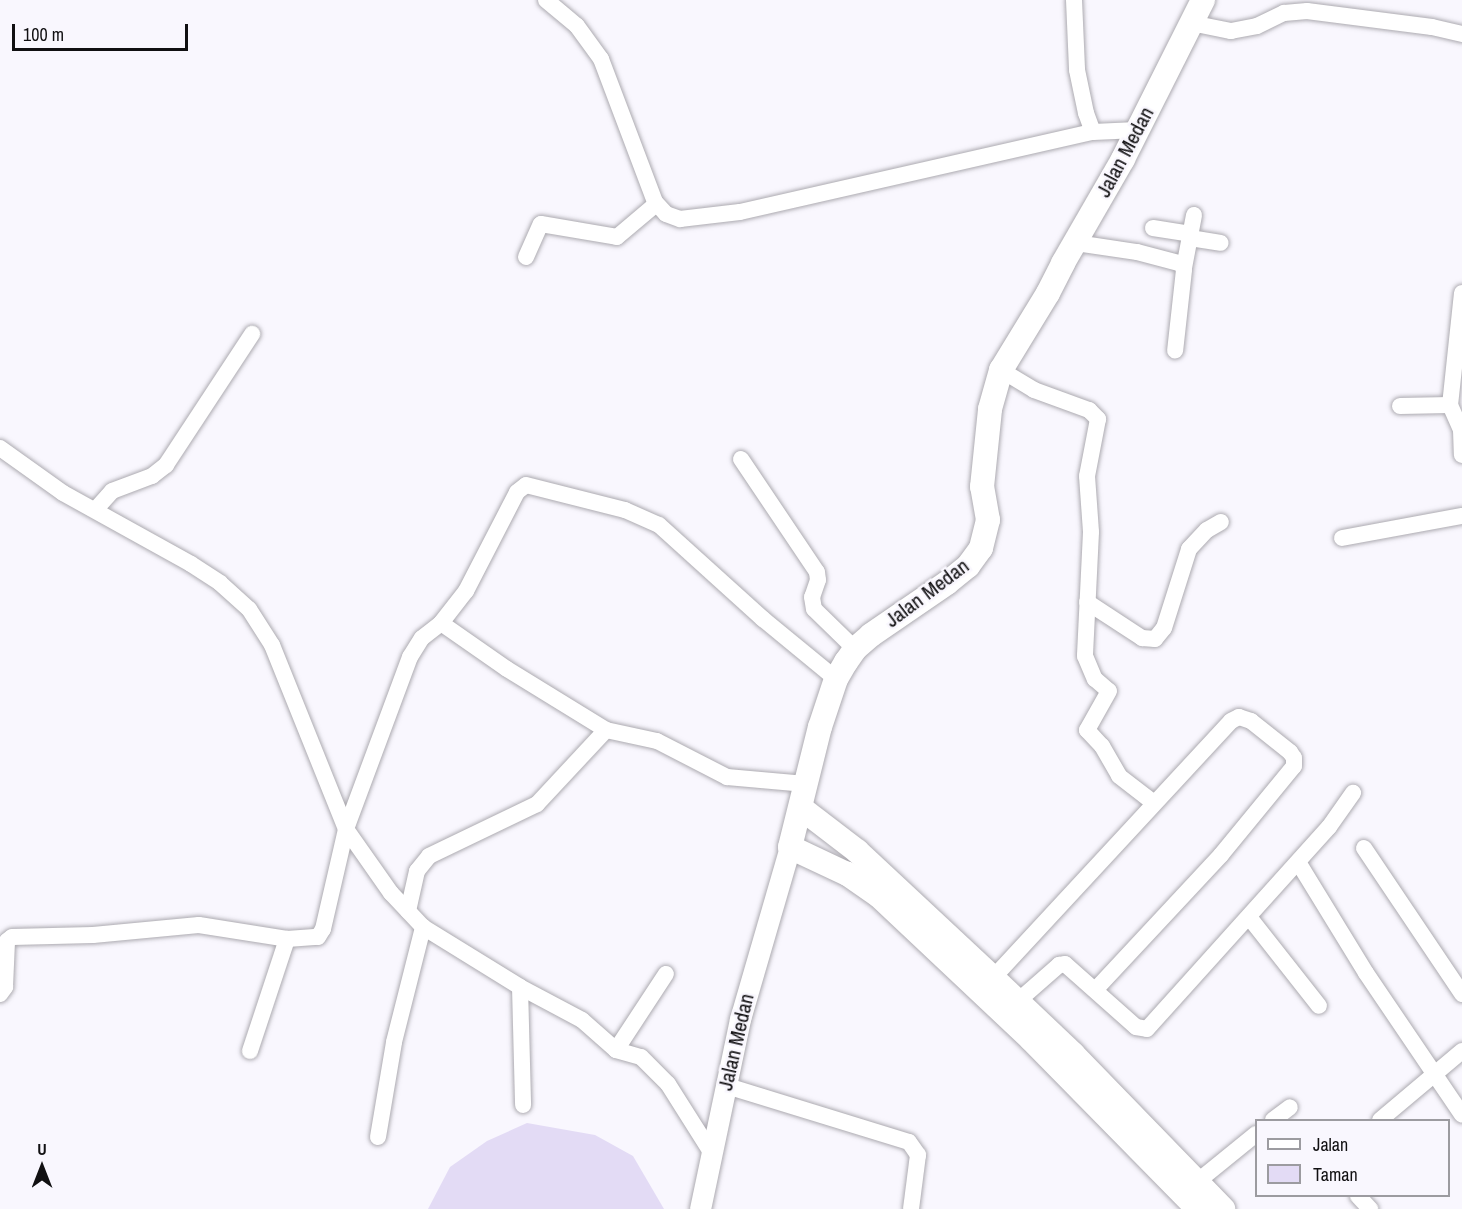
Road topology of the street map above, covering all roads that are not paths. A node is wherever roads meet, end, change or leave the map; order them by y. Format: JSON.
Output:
{"nodes":[{"id":1,"x":546,"y":0,"type":"edge"},
{"id":2,"x":1074,"y":0,"type":"edge"},
{"id":3,"x":1203,"y":0,"type":"edge"},
{"id":4,"x":1191,"y":23,"type":"junction"},
{"id":5,"x":1462,"y":34,"type":"edge"},
{"id":6,"x":1137,"y":130,"type":"junction"},
{"id":7,"x":1093,"y":132,"type":"junction"},
{"id":8,"x":656,"y":204,"type":"junction"},
{"id":9,"x":1194,"y":216,"type":"dead end"},
{"id":10,"x":1153,"y":228,"type":"dead end"},
{"id":11,"x":1190,"y":236,"type":"junction"},
{"id":12,"x":1076,"y":243,"type":"junction"},
{"id":13,"x":1221,"y":243,"type":"dead end"},
{"id":14,"x":526,"y":257,"type":"dead end"},
{"id":15,"x":1184,"y":268,"type":"junction"},
{"id":16,"x":1462,"y":293,"type":"edge"},
{"id":17,"x":252,"y":333,"type":"dead end"},
{"id":18,"x":1175,"y":351,"type":"dead end"},
{"id":19,"x":1001,"y":370,"type":"junction"},
{"id":20,"x":1450,"y":405,"type":"junction"},
{"id":21,"x":1400,"y":406,"type":"dead end"},
{"id":22,"x":0,"y":447,"type":"edge"},
{"id":23,"x":1462,"y":455,"type":"edge"},
{"id":24,"x":741,"y":459,"type":"dead end"},
{"id":25,"x":96,"y":509,"type":"junction"},
{"id":26,"x":1462,"y":516,"type":"edge"},
{"id":27,"x":1221,"y":522,"type":"dead end"},
{"id":28,"x":1342,"y":538,"type":"dead end"},
{"id":29,"x":1087,"y":602,"type":"junction"},
{"id":30,"x":441,"y":623,"type":"junction"},
{"id":31,"x":855,"y":649,"type":"junction"},
{"id":32,"x":836,"y":679,"type":"junction"},
{"id":33,"x":606,"y":730,"type":"junction"},
{"id":34,"x":807,"y":784,"type":"junction"},
{"id":35,"x":1353,"y":793,"type":"dead end"},
{"id":36,"x":1154,"y":802,"type":"junction"},
{"id":37,"x":801,"y":808,"type":"junction"},
{"id":38,"x":346,"y":829,"type":"junction"},
{"id":39,"x":790,"y":847,"type":"junction"},
{"id":40,"x":1364,"y":848,"type":"dead end"},
{"id":41,"x":1298,"y":862,"type":"junction"},
{"id":42,"x":408,"y":911,"type":"junction"},
{"id":43,"x":1249,"y":917,"type":"junction"},
{"id":44,"x":423,"y":927,"type":"junction"},
{"id":45,"x":287,"y":939,"type":"junction"},
{"id":46,"x":666,"y":974,"type":"dead end"},
{"id":47,"x":993,"y":978,"type":"junction"},
{"id":48,"x":520,"y":987,"type":"junction"},
{"id":49,"x":1096,"y":989,"type":"junction"},
{"id":50,"x":0,"y":994,"type":"edge"},
{"id":51,"x":1462,"y":994,"type":"edge"},
{"id":52,"x":1018,"y":1001,"type":"junction"},
{"id":53,"x":1319,"y":1006,"type":"dead end"},
{"id":54,"x":616,"y":1050,"type":"junction"},
{"id":55,"x":250,"y":1051,"type":"dead end"},
{"id":56,"x":1462,"y":1051,"type":"edge"},
{"id":57,"x":1433,"y":1074,"type":"junction"},
{"id":58,"x":727,"y":1086,"type":"junction"},
{"id":59,"x":523,"y":1106,"type":"dead end"},
{"id":60,"x":1290,"y":1107,"type":"dead end"},
{"id":61,"x":1462,"y":1115,"type":"edge"},
{"id":62,"x":1274,"y":1119,"type":"edge"},
{"id":63,"x":1381,"y":1119,"type":"edge"},
{"id":64,"x":1255,"y":1136,"type":"edge"},
{"id":65,"x":378,"y":1137,"type":"dead end"},
{"id":66,"x":711,"y":1152,"type":"junction"},
{"id":67,"x":1197,"y":1182,"type":"junction"},
{"id":68,"x":1359,"y":1197,"type":"edge"},
{"id":69,"x":700,"y":1209,"type":"edge"},
{"id":70,"x":911,"y":1209,"type":"edge"},
{"id":71,"x":1198,"y":1209,"type":"edge"},
{"id":72,"x":1223,"y":1209,"type":"edge"},
{"id":73,"x":1370,"y":1209,"type":"edge"}],
"edges":[{"from":1,"to":8,"type":"street"},
{"from":2,"to":7,"type":"street"},
{"from":3,"to":4,"type":"highway","name":"Jalan Medan"},
{"from":4,"to":5,"type":"street"},
{"from":4,"to":6,"type":"highway","name":"Jalan Medan"},
{"from":6,"to":7,"type":"street"},
{"from":6,"to":12,"type":"highway","name":"Jalan Medan"},
{"from":7,"to":8,"type":"street"},
{"from":8,"to":14,"type":"street"},
{"from":9,"to":11,"type":"street"},
{"from":10,"to":11,"type":"street"},
{"from":11,"to":13,"type":"street"},
{"from":11,"to":15,"type":"street"},
{"from":12,"to":15,"type":"street"},
{"from":12,"to":19,"type":"highway","name":"Jalan Medan"},
{"from":15,"to":18,"type":"street"},
{"from":16,"to":20,"type":"street"},
{"from":17,"to":25,"type":"street"},
{"from":19,"to":29,"type":"street"},
{"from":19,"to":31,"type":"highway","name":"Jalan Medan"},
{"from":20,"to":21,"type":"street"},
{"from":20,"to":23,"type":"street"},
{"from":22,"to":25,"type":"street"},
{"from":24,"to":31,"type":"street"},
{"from":25,"to":38,"type":"street"},
{"from":26,"to":28,"type":"street"},
{"from":27,"to":29,"type":"street"},
{"from":29,"to":36,"type":"street"},
{"from":30,"to":32,"type":"street"},
{"from":30,"to":33,"type":"street"},
{"from":30,"to":38,"type":"street"},
{"from":31,"to":32,"type":"highway","name":"Jalan Medan"},
{"from":32,"to":34,"type":"highway","name":"Jalan Medan"},
{"from":33,"to":34,"type":"street"},
{"from":33,"to":42,"type":"street"},
{"from":34,"to":37,"type":"highway","name":"Jalan Medan"},
{"from":35,"to":41,"type":"street"},
{"from":36,"to":47,"type":"street"},
{"from":36,"to":49,"type":"street"},
{"from":37,"to":39,"type":"highway","name":"Jalan Medan"},
{"from":37,"to":47,"type":"highway"},
{"from":38,"to":42,"type":"street"},
{"from":38,"to":45,"type":"street"},
{"from":39,"to":58,"type":"main road","name":"Jalan Medan"},
{"from":39,"to":71,"type":"highway"},
{"from":40,"to":51,"type":"street"},
{"from":41,"to":43,"type":"street"},
{"from":41,"to":57,"type":"street"},
{"from":42,"to":44,"type":"street"},
{"from":43,"to":49,"type":"street"},
{"from":43,"to":53,"type":"street"},
{"from":44,"to":48,"type":"street"},
{"from":44,"to":65,"type":"street"},
{"from":45,"to":50,"type":"street"},
{"from":45,"to":55,"type":"street"},
{"from":46,"to":54,"type":"street"},
{"from":47,"to":52,"type":"highway"},
{"from":48,"to":54,"type":"street"},
{"from":48,"to":59,"type":"street"},
{"from":49,"to":52,"type":"street"},
{"from":52,"to":67,"type":"highway"},
{"from":54,"to":66,"type":"street"},
{"from":56,"to":57,"type":"street"},
{"from":57,"to":61,"type":"street"},
{"from":57,"to":63,"type":"street"},
{"from":58,"to":66,"type":"main road","name":"Jalan Medan"},
{"from":58,"to":70,"type":"street"},
{"from":60,"to":62,"type":"street"},
{"from":64,"to":67,"type":"street"},
{"from":66,"to":69,"type":"main road","name":"Jalan Medan"},
{"from":67,"to":72,"type":"highway"},
{"from":68,"to":73,"type":"street"}]}
